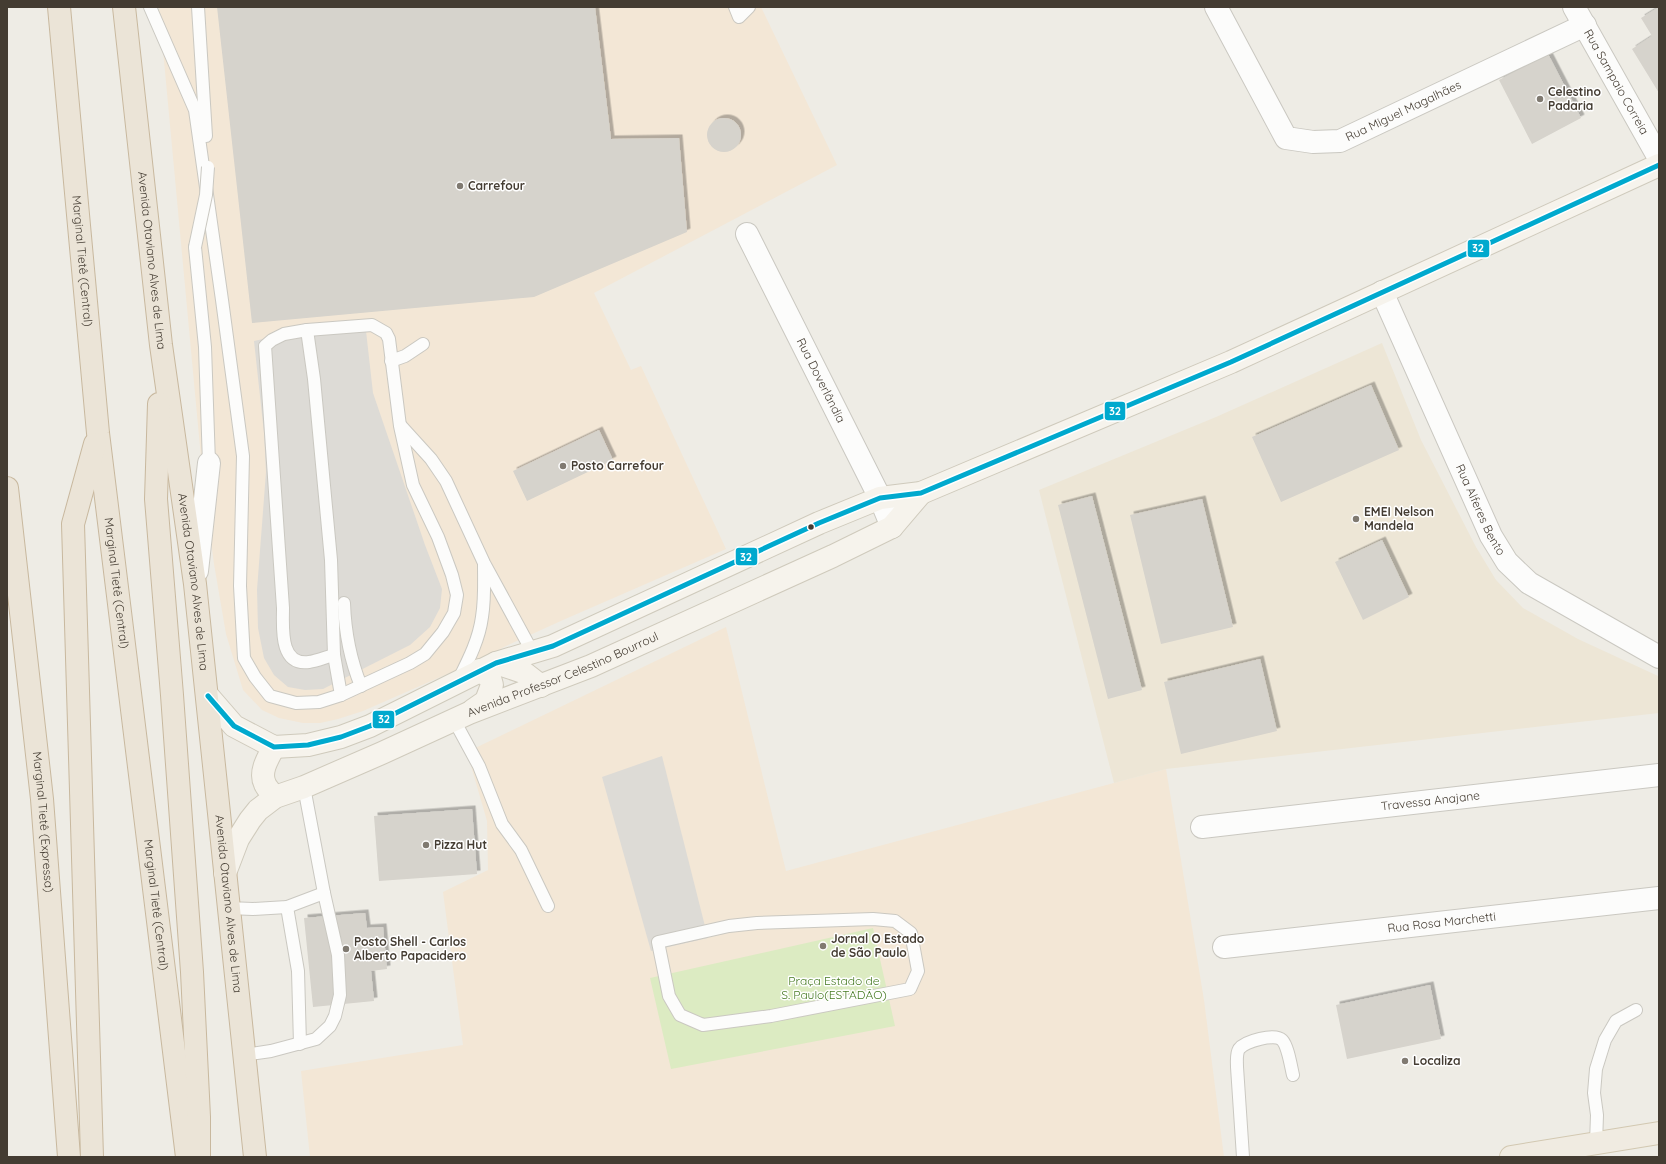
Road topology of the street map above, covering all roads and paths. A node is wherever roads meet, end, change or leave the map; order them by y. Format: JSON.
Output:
{"nodes":[{"id":1,"x":59,"y":7,"type":"edge"},
{"id":2,"x":124,"y":7,"type":"edge"},
{"id":3,"x":150,"y":7,"type":"edge"},
{"id":4,"x":198,"y":7,"type":"edge"},
{"id":5,"x":735,"y":7,"type":"edge"},
{"id":6,"x":749,"y":7,"type":"edge"},
{"id":7,"x":1216,"y":7,"type":"edge"},
{"id":8,"x":1579,"y":16,"type":"edge"},
{"id":9,"x":1659,"y":158,"type":"edge"},
{"id":10,"x":1659,"y":165,"type":"edge"},
{"id":11,"x":747,"y":234,"type":"dead end"},
{"id":12,"x":1382,"y":292,"type":"junction"},
{"id":13,"x":307,"y":330,"type":"junction"},
{"id":14,"x":423,"y":344,"type":"dead end"},
{"id":15,"x":161,"y":345,"type":"junction"},
{"id":16,"x":391,"y":361,"type":"junction"},
{"id":17,"x":400,"y":426,"type":"junction"},
{"id":18,"x":98,"y":433,"type":"junction"},
{"id":19,"x":209,"y":463,"type":"joint"},
{"id":20,"x":7,"y":488,"type":"edge"},
{"id":21,"x":921,"y":493,"type":"junction"},
{"id":22,"x":880,"y":498,"type":"junction"},
{"id":23,"x":892,"y":527,"type":"junction"},
{"id":24,"x":484,"y":563,"type":"junction"},
{"id":25,"x":195,"y":584,"type":"junction"},
{"id":26,"x":344,"y":602,"type":"dead end"},
{"id":27,"x":533,"y":653,"type":"junction"},
{"id":28,"x":334,"y":655,"type":"junction"},
{"id":29,"x":1659,"y":657,"type":"edge"},
{"id":30,"x":591,"y":666,"type":"junction"},
{"id":31,"x":488,"y":667,"type":"junction"},
{"id":32,"x":457,"y":682,"type":"junction"},
{"id":33,"x":361,"y":686,"type":"junction"},
{"id":34,"x":541,"y":686,"type":"junction"},
{"id":35,"x":341,"y":695,"type":"junction"},
{"id":36,"x":208,"y":696,"type":"junction"},
{"id":37,"x":461,"y":717,"type":"junction"},
{"id":38,"x":274,"y":747,"type":"junction"},
{"id":39,"x":1659,"y":775,"type":"edge"},
{"id":40,"x":304,"y":787,"type":"junction"},
{"id":41,"x":276,"y":797,"type":"junction"},
{"id":42,"x":1202,"y":827,"type":"dead end"},
{"id":43,"x":225,"y":873,"type":"junction"},
{"id":44,"x":324,"y":893,"type":"junction"},
{"id":45,"x":1659,"y":898,"type":"edge"},
{"id":46,"x":548,"y":906,"type":"dead end"},
{"id":47,"x":287,"y":907,"type":"junction"},
{"id":48,"x":228,"y":908,"type":"junction"},
{"id":49,"x":658,"y":942,"type":"joint"},
{"id":50,"x":1224,"y":947,"type":"dead end"},
{"id":51,"x":1636,"y":1010,"type":"dead end"},
{"id":52,"x":300,"y":1044,"type":"junction"},
{"id":53,"x":244,"y":1055,"type":"junction"},
{"id":54,"x":1293,"y":1075,"type":"dead end"},
{"id":55,"x":1659,"y":1133,"type":"edge"},
{"id":56,"x":1596,"y":1143,"type":"junction"},
{"id":57,"x":69,"y":1157,"type":"edge"},
{"id":58,"x":92,"y":1157,"type":"edge"},
{"id":59,"x":187,"y":1157,"type":"edge"},
{"id":60,"x":199,"y":1157,"type":"edge"},
{"id":61,"x":255,"y":1157,"type":"edge"},
{"id":62,"x":1243,"y":1157,"type":"edge"},
{"id":63,"x":1511,"y":1157,"type":"edge"}],
"edges":[{"from":1,"to":18,"type":"highway","name":"Marginal Tietê (Central)"},
{"from":2,"to":15,"type":"highway","name":"Avenida Otaviano Alves de Lima"},
{"from":3,"to":35,"type":"lane"},
{"from":4,"to":19,"type":"lane","bridge":true},
{"from":5,"to":6,"type":"lane"},
{"from":7,"to":8,"type":"street","name":"Rua Miguel Magalhães"},
{"from":8,"to":9,"type":"street","name":"Rua Sampaio Correia"},
{"from":10,"to":12,"type":"main road","name":"Avenida Professor Celestino Bourroul"},
{"from":11,"to":22,"type":"street","name":"Rua Doverlândia"},
{"from":12,"to":21,"type":"main road","name":"Avenida Professor Celestino Bourroul"},
{"from":12,"to":29,"type":"street","name":"Rua Alferes Bento"},
{"from":13,"to":16,"type":"lane"},
{"from":13,"to":28,"type":"lane"},
{"from":13,"to":28,"type":"lane"},
{"from":14,"to":16,"type":"lane"},
{"from":15,"to":25,"type":"highway","name":"Avenida Otaviano Alves de Lima"},
{"from":15,"to":60,"type":"highway"},
{"from":16,"to":17,"type":"lane"},
{"from":17,"to":24,"type":"lane"},
{"from":17,"to":33,"type":"lane"},
{"from":18,"to":58,"type":"highway"},
{"from":18,"to":59,"type":"highway","name":"Marginal Tietê (Central)"},
{"from":19,"to":25,"type":"street"},
{"from":20,"to":57,"type":"highway","name":"Marginal Tietê (Expressa)"},
{"from":21,"to":22,"type":"main road","name":"Avenida Professor Celestino Bourroul"},
{"from":21,"to":23,"type":"main road","name":"Avenida Professor Celestino Bourroul"},
{"from":22,"to":23,"type":"street","name":"Rua Doverlândia"},
{"from":22,"to":27,"type":"main road","name":"Avenida Professor Celestino Bourroul"},
{"from":23,"to":30,"type":"main road","name":"Avenida Professor Celestino Bourroul"},
{"from":24,"to":27,"type":"lane"},
{"from":24,"to":32,"type":"lane"},
{"from":25,"to":36,"type":"highway","name":"Avenida Otaviano Alves de Lima"},
{"from":26,"to":33,"type":"lane"},
{"from":27,"to":30,"type":"main road"},
{"from":27,"to":31,"type":"main road","name":"Avenida Professor Celestino Bourroul"},
{"from":28,"to":35,"type":"lane"},
{"from":30,"to":34,"type":"main road","name":"Avenida Professor Celestino Bourroul"},
{"from":31,"to":32,"type":"main road","name":"Avenida Professor Celestino Bourroul"},
{"from":31,"to":34,"type":"main road"},
{"from":31,"to":37,"type":"main road"},
{"from":32,"to":38,"type":"main road","name":"Avenida Professor Celestino Bourroul"},
{"from":33,"to":35,"type":"lane"},
{"from":34,"to":37,"type":"main road","name":"Avenida Professor Celestino Bourroul"},
{"from":36,"to":38,"type":"main road"},
{"from":36,"to":43,"type":"highway","name":"Avenida Otaviano Alves de Lima"},
{"from":37,"to":40,"type":"main road","name":"Avenida Professor Celestino Bourroul"},
{"from":37,"to":46,"type":"lane"},
{"from":38,"to":41,"type":"main road"},
{"from":39,"to":42,"type":"street","name":"Travessa Anajane"},
{"from":40,"to":41,"type":"main road","name":"Avenida Professor Celestino Bourroul"},
{"from":40,"to":44,"type":"lane"},
{"from":41,"to":43,"type":"main road","name":"Avenida Professor Celestino Bourroul"},
{"from":43,"to":48,"type":"highway","name":"Avenida Otaviano Alves de Lima"},
{"from":44,"to":47,"type":"lane"},
{"from":44,"to":52,"type":"lane"},
{"from":45,"to":50,"type":"street","name":"Rua Rosa Marchetti"},
{"from":47,"to":48,"type":"lane"},
{"from":47,"to":52,"type":"lane"},
{"from":48,"to":53,"type":"highway","name":"Avenida Otaviano Alves de Lima"},
{"from":49,"to":49,"type":"lane"},
{"from":51,"to":56,"type":"lane"},
{"from":52,"to":53,"type":"lane"},
{"from":53,"to":61,"type":"highway","name":"Avenida Otaviano Alves de Lima"},
{"from":54,"to":62,"type":"lane"},
{"from":55,"to":56,"type":"main road"},
{"from":56,"to":63,"type":"main road"}]}
